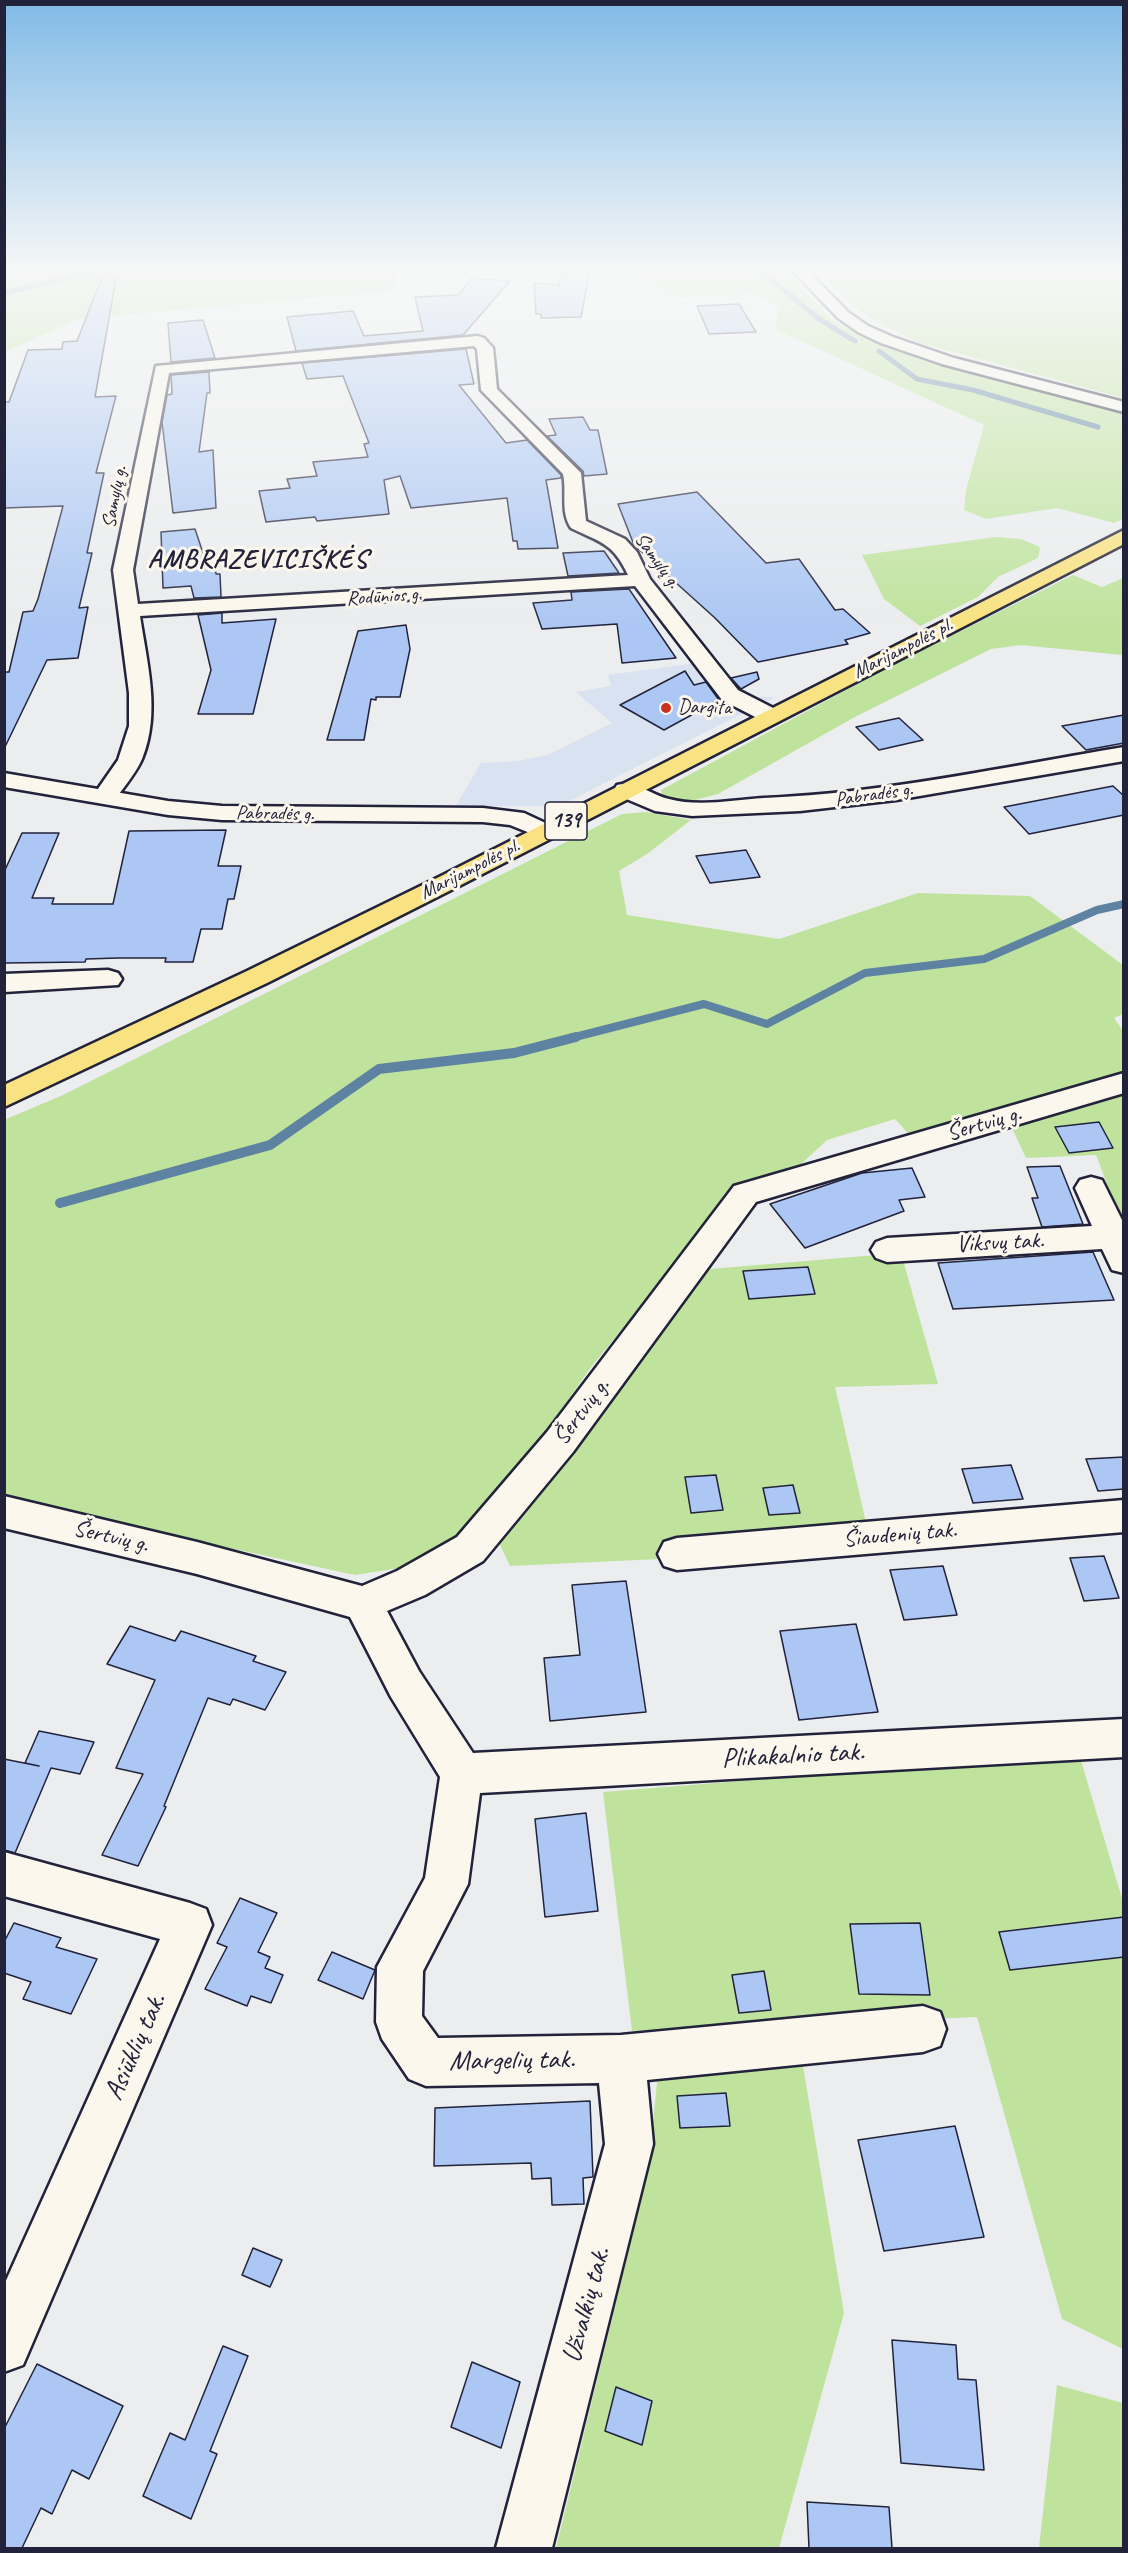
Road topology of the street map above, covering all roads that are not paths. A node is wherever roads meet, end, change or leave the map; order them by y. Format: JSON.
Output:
{"nodes":[{"id":1,"x":158,"y":390,"type":"edge"},
{"id":2,"x":489,"y":390,"type":"edge"},
{"id":3,"x":1057,"y":390,"type":"edge"},
{"id":4,"x":1124,"y":407,"type":"edge"},
{"id":5,"x":1124,"y":536,"type":"edge"},
{"id":6,"x":641,"y":580,"type":"junction"},
{"id":7,"x":127,"y":611,"type":"junction"},
{"id":8,"x":771,"y":716,"type":"junction"},
{"id":9,"x":1124,"y":754,"type":"edge"},
{"id":10,"x":4,"y":780,"type":"edge"},
{"id":11,"x":626,"y":790,"type":"junction"},
{"id":12,"x":105,"y":796,"type":"junction"},
{"id":13,"x":545,"y":832,"type":"junction"},
{"id":14,"x":108,"y":979,"type":"dead end"},
{"id":15,"x":4,"y":983,"type":"edge"},
{"id":16,"x":1124,"y":1083,"type":"edge"},
{"id":17,"x":4,"y":1096,"type":"edge"},
{"id":18,"x":1091,"y":1188,"type":"dead end"},
{"id":19,"x":1118,"y":1249,"type":"edge"},
{"id":20,"x":886,"y":1250,"type":"dead end"},
{"id":21,"x":4,"y":1512,"type":"edge"},
{"id":22,"x":1124,"y":1516,"type":"edge"},
{"id":23,"x":677,"y":1554,"type":"dead end"},
{"id":24,"x":363,"y":1604,"type":"junction"},
{"id":25,"x":1124,"y":1738,"type":"edge"},
{"id":26,"x":462,"y":1774,"type":"junction"},
{"id":27,"x":4,"y":1874,"type":"edge"},
{"id":28,"x":923,"y":2028,"type":"dead end"},
{"id":29,"x":621,"y":2059,"type":"junction"},
{"id":30,"x":4,"y":2346,"type":"edge"},
{"id":31,"x":524,"y":2548,"type":"edge"}],
"edges":[{"from":1,"to":7,"type":"street","name":"Samylų g."},
{"from":2,"to":6,"type":"street","name":"Samylų g."},
{"from":3,"to":4,"type":"street"},
{"from":5,"to":8,"type":"main road","name":"Marijampolės pl.","number":"139"},
{"from":6,"to":7,"type":"street","name":"Rodūnios g."},
{"from":6,"to":8,"type":"street","name":"Samylų g."},
{"from":7,"to":12,"type":"street","name":"Samylų g."},
{"from":8,"to":11,"type":"main road","name":"Marijampolės pl.","number":"139"},
{"from":9,"to":11,"type":"street","name":"Pabradės g."},
{"from":10,"to":12,"type":"street","name":"Pabradės g."},
{"from":11,"to":13,"type":"main road","name":"Marijampolės pl.","number":"139"},
{"from":12,"to":13,"type":"street","name":"Pabradės g."},
{"from":13,"to":17,"type":"main road","name":"Marijampolės pl.","number":"139"},
{"from":14,"to":15,"type":"street"},
{"from":16,"to":24,"type":"street","name":"Šertvių g."},
{"from":18,"to":19,"type":"street"},
{"from":19,"to":20,"type":"street","name":"Viksvų tak."},
{"from":21,"to":24,"type":"street","name":"Šertvių g."},
{"from":22,"to":23,"type":"street","name":"Šiaudenių tak."},
{"from":24,"to":26,"type":"street"},
{"from":25,"to":26,"type":"street","name":"Plikakalnio tak."},
{"from":26,"to":29,"type":"street","name":"Margelių tak."},
{"from":27,"to":30,"type":"street","name":"Asiūklių tak."},
{"from":28,"to":29,"type":"street","name":"Margelių tak."},
{"from":29,"to":31,"type":"street","name":"Užvalkių tak."}]}
